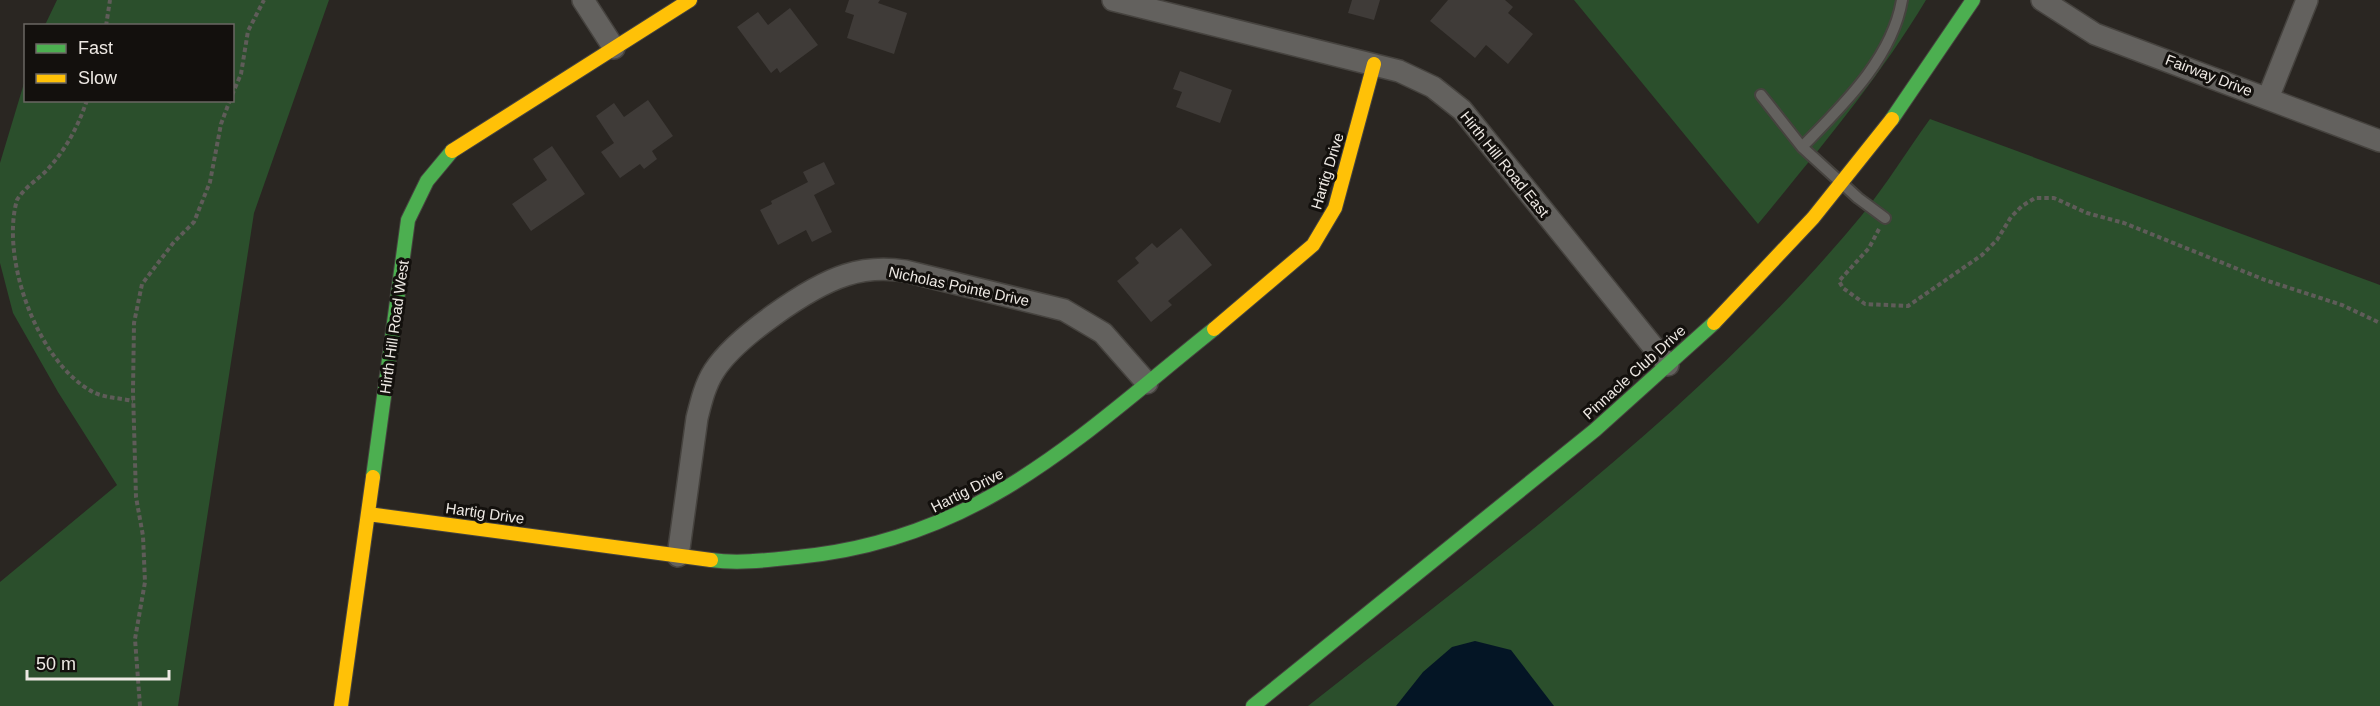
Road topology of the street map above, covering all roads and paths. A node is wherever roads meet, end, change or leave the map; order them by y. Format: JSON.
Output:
{"nodes":[{"id":1,"x":110,"y":0,"type":"edge"},
{"id":2,"x":264,"y":0,"type":"edge"},
{"id":3,"x":584,"y":0,"type":"edge"},
{"id":4,"x":690,"y":0,"type":"edge"},
{"id":5,"x":1113,"y":0,"type":"edge"},
{"id":6,"x":1902,"y":0,"type":"edge"},
{"id":7,"x":1972,"y":0,"type":"edge"},
{"id":8,"x":2042,"y":0,"type":"edge"},
{"id":9,"x":2307,"y":0,"type":"edge"},
{"id":10,"x":106,"y":24,"type":"edge"},
{"id":11,"x":621,"y":43,"type":"junction"},
{"id":12,"x":1374,"y":64,"type":"junction"},
{"id":13,"x":234,"y":90,"type":"edge"},
{"id":14,"x":1761,"y":95,"type":"dead end"},
{"id":15,"x":2268,"y":98,"type":"junction"},
{"id":16,"x":86,"y":102,"type":"edge"},
{"id":17,"x":229,"y":102,"type":"edge"},
{"id":18,"x":2380,"y":141,"type":"edge"},
{"id":19,"x":1802,"y":147,"type":"junction"},
{"id":20,"x":1842,"y":182,"type":"junction"},
{"id":21,"x":1885,"y":218,"type":"joint"},
{"id":22,"x":7,"y":239,"type":"dead end"},
{"id":23,"x":18,"y":294,"type":"dead end"},
{"id":24,"x":2380,"y":323,"type":"edge"},
{"id":25,"x":1668,"y":365,"type":"junction"},
{"id":26,"x":1147,"y":383,"type":"junction"},
{"id":27,"x":133,"y":401,"type":"junction"},
{"id":28,"x":368,"y":514,"type":"junction"},
{"id":29,"x":678,"y":556,"type":"junction"},
{"id":30,"x":140,"y":706,"type":"edge"},
{"id":31,"x":341,"y":706,"type":"edge"},
{"id":32,"x":1252,"y":706,"type":"edge"}],
"edges":[{"from":1,"to":10,"type":"path"},
{"from":2,"to":13,"type":"path"},
{"from":3,"to":11,"type":"street"},
{"from":4,"to":11,"type":"street"},
{"from":5,"to":12,"type":"street","name":"Hirth Hill Road East"},
{"from":6,"to":19,"type":"lane"},
{"from":7,"to":20,"type":"street","name":"Pinnacle Club Drive"},
{"from":8,"to":15,"type":"street","name":"Fairway Drive"},
{"from":9,"to":15,"type":"street"},
{"from":11,"to":28,"type":"street","name":"Hirth Hill Road West"},
{"from":12,"to":25,"type":"street","name":"Hirth Hill Road East"},
{"from":12,"to":26,"type":"street","name":"Hartig Drive"},
{"from":14,"to":19,"type":"lane"},
{"from":15,"to":18,"type":"street","name":"Fairway Drive"},
{"from":16,"to":22,"type":"path"},
{"from":17,"to":27,"type":"path"},
{"from":19,"to":20,"type":"lane"},
{"from":20,"to":21,"type":"lane"},
{"from":20,"to":25,"type":"street","name":"Pinnacle Club Drive"},
{"from":21,"to":24,"type":"path"},
{"from":23,"to":27,"type":"path"},
{"from":25,"to":32,"type":"street","name":"Pinnacle Club Drive"},
{"from":26,"to":29,"type":"street","name":"Hartig Drive"},
{"from":26,"to":29,"type":"street","name":"Nicholas Pointe Drive"},
{"from":27,"to":30,"type":"path"},
{"from":28,"to":29,"type":"street","name":"Hartig Drive"},
{"from":28,"to":31,"type":"street","name":"Hirth Hill Road West"}]}
